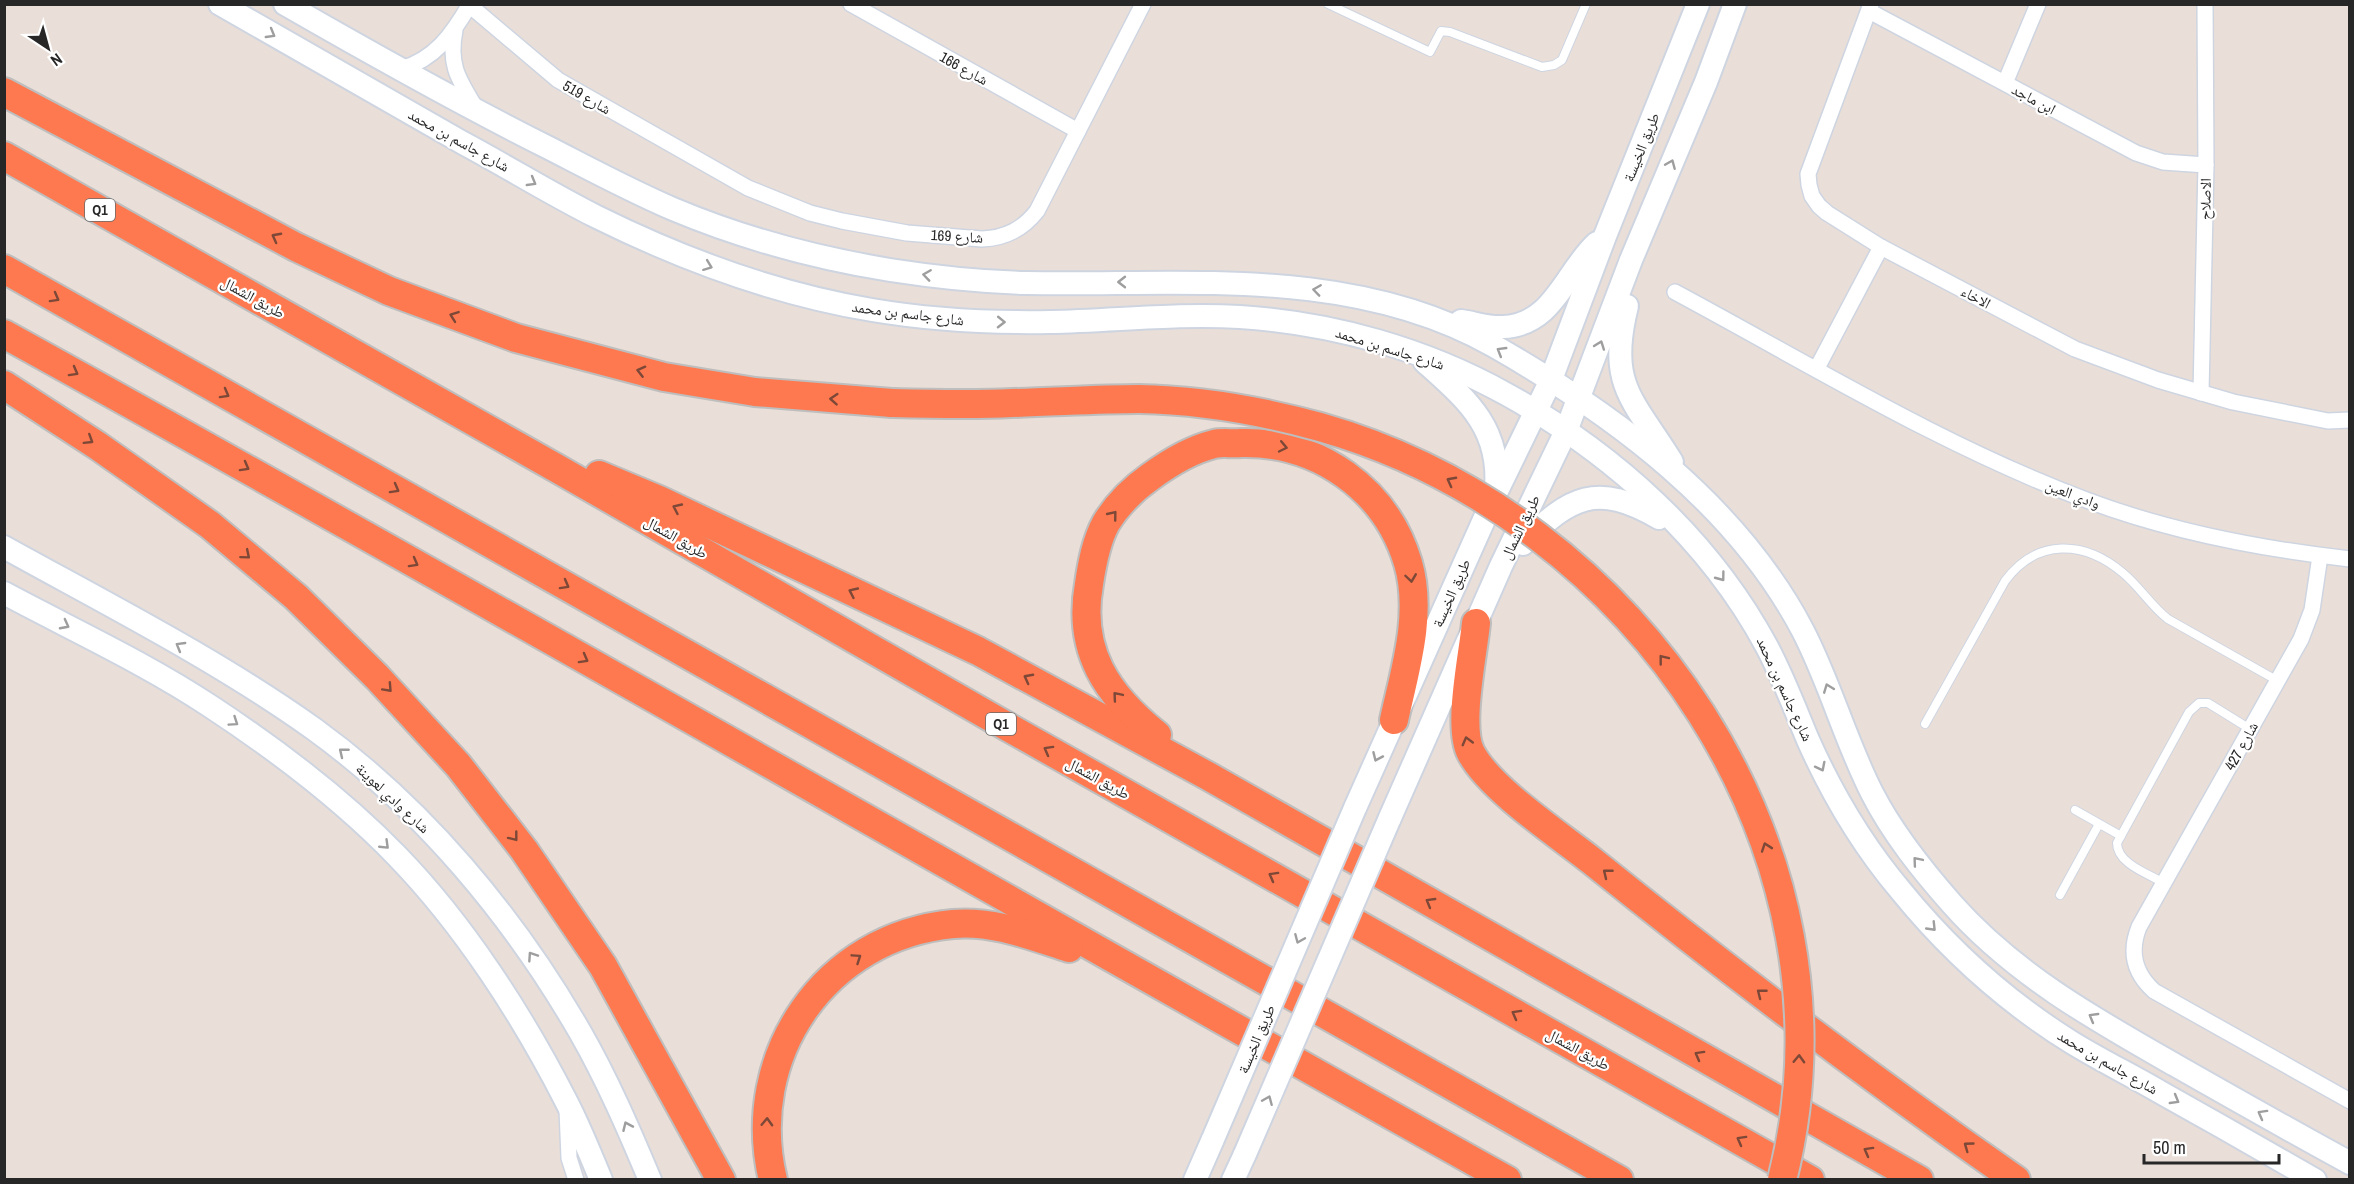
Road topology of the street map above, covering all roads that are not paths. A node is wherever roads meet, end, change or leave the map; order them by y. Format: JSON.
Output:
{"nodes":[{"id":1,"x":220,"y":4,"type":"edge"},
{"id":2,"x":285,"y":4,"type":"edge"},
{"id":3,"x":851,"y":4,"type":"edge"},
{"id":4,"x":1143,"y":4,"type":"edge"},
{"id":5,"x":1328,"y":4,"type":"edge"},
{"id":6,"x":1586,"y":4,"type":"edge"},
{"id":7,"x":1698,"y":4,"type":"edge"},
{"id":8,"x":1735,"y":4,"type":"edge"},
{"id":9,"x":2038,"y":4,"type":"edge"},
{"id":10,"x":2205,"y":4,"type":"edge"},
{"id":11,"x":469,"y":5,"type":"edge"},
{"id":12,"x":1870,"y":8,"type":"edge"},
{"id":13,"x":455,"y":30,"type":"junction"},
{"id":14,"x":400,"y":69,"type":"junction"},
{"id":15,"x":2005,"y":83,"type":"junction"},
{"id":16,"x":4,"y":92,"type":"edge"},
{"id":17,"x":479,"y":112,"type":"junction"},
{"id":18,"x":1078,"y":131,"type":"junction"},
{"id":19,"x":4,"y":156,"type":"edge"},
{"id":20,"x":2206,"y":165,"type":"junction"},
{"id":21,"x":718,"y":172,"type":"joint"},
{"id":22,"x":1605,"y":236,"type":"junction"},
{"id":23,"x":1881,"y":247,"type":"junction"},
{"id":24,"x":1631,"y":260,"type":"junction"},
{"id":25,"x":4,"y":269,"type":"edge"},
{"id":26,"x":1675,"y":292,"type":"dead end"},
{"id":27,"x":1435,"y":319,"type":"junction"},
{"id":28,"x":4,"y":334,"type":"edge"},
{"id":29,"x":1414,"y":353,"type":"junction"},
{"id":30,"x":1817,"y":368,"type":"junction"},
{"id":31,"x":1550,"y":382,"type":"junction"},
{"id":32,"x":4,"y":385,"type":"edge"},
{"id":33,"x":2201,"y":393,"type":"junction"},
{"id":34,"x":1579,"y":400,"type":"junction"},
{"id":35,"x":1536,"y":411,"type":"junction"},
{"id":36,"x":2349,"y":420,"type":"edge"},
{"id":37,"x":1566,"y":431,"type":"junction"},
{"id":38,"x":558,"y":469,"type":"junction"},
{"id":39,"x":1686,"y":483,"type":"junction"},
{"id":40,"x":1496,"y":493,"type":"junction"},
{"id":41,"x":1684,"y":532,"type":"junction"},
{"id":42,"x":4,"y":547,"type":"edge"},
{"id":43,"x":2320,"y":556,"type":"junction"},
{"id":44,"x":2349,"y":559,"type":"edge"},
{"id":45,"x":1501,"y":566,"type":"junction"},
{"id":46,"x":8,"y":596,"type":"edge"},
{"id":47,"x":1476,"y":623,"type":"junction"},
{"id":48,"x":2278,"y":681,"type":"junction"},
{"id":49,"x":1394,"y":720,"type":"junction"},
{"id":50,"x":1925,"y":724,"type":"dead end"},
{"id":51,"x":2250,"y":729,"type":"junction"},
{"id":52,"x":1208,"y":776,"type":"junction"},
{"id":53,"x":2076,"y":810,"type":"dead end"},
{"id":54,"x":2099,"y":824,"type":"junction"},
{"id":55,"x":2121,"y":836,"type":"junction"},
{"id":56,"x":2164,"y":883,"type":"junction"},
{"id":57,"x":2060,"y":895,"type":"dead end"},
{"id":58,"x":1123,"y":966,"type":"junction"},
{"id":59,"x":2349,"y":1101,"type":"edge"},
{"id":60,"x":567,"y":1104,"type":"junction"},
{"id":61,"x":1435,"y":1139,"type":"junction"},
{"id":62,"x":2349,"y":1163,"type":"edge"},
{"id":63,"x":576,"y":1179,"type":"edge"},
{"id":64,"x":601,"y":1179,"type":"edge"},
{"id":65,"x":650,"y":1179,"type":"edge"},
{"id":66,"x":721,"y":1179,"type":"edge"},
{"id":67,"x":773,"y":1179,"type":"edge"},
{"id":68,"x":1195,"y":1179,"type":"edge"},
{"id":69,"x":1233,"y":1179,"type":"edge"},
{"id":70,"x":1482,"y":1179,"type":"edge"},
{"id":71,"x":1507,"y":1179,"type":"edge"},
{"id":72,"x":1619,"y":1179,"type":"edge"},
{"id":73,"x":1782,"y":1179,"type":"edge"},
{"id":74,"x":1810,"y":1179,"type":"edge"},
{"id":75,"x":1919,"y":1179,"type":"edge"},
{"id":76,"x":2016,"y":1179,"type":"edge"},
{"id":77,"x":2315,"y":1179,"type":"edge"}],
"edges":[{"from":1,"to":29,"type":"main road","name":"شارع جاسم بن محمد","one_way":true},
{"from":2,"to":14,"type":"main road","name":"شارع جاسم بن محمد"},
{"from":3,"to":18,"type":"street","name":"شارع 166"},
{"from":4,"to":18,"type":"street","name":"شارع 169"},
{"from":5,"to":6,"type":"lane"},
{"from":7,"to":22,"type":"main road","name":"طريق الخيسة"},
{"from":24,"to":8,"type":"main road","one_way":true},
{"from":9,"to":15,"type":"street"},
{"from":10,"to":20,"type":"street","name":"الاصلاح"},
{"from":11,"to":13,"type":"street"},
{"from":11,"to":21,"type":"street","name":"شارع 519"},
{"from":12,"to":15,"type":"street","name":"ابن ماجد"},
{"from":12,"to":23,"type":"street","name":"الاخاء"},
{"from":13,"to":14,"type":"street"},
{"from":13,"to":17,"type":"street"},
{"from":14,"to":17,"type":"main road","name":"شارع جاسم بن محمد"},
{"from":15,"to":20,"type":"street","name":"ابن ماجد"},
{"from":73,"to":16,"type":"highway","one_way":true,"bridge":true},
{"from":27,"to":17,"type":"main road","name":"شارع جاسم بن محمد","one_way":true},
{"from":18,"to":21,"type":"street","name":"شارع 169"},
{"from":19,"to":38,"type":"highway","name":"طريق الشمال","number":"Q1"},
{"from":20,"to":33,"type":"street","name":"الاصلاح"},
{"from":22,"to":27,"type":"main road"},
{"from":22,"to":31,"type":"main road","name":"طريق الخيسة"},
{"from":23,"to":30,"type":"street"},
{"from":23,"to":33,"type":"street","name":"الاخاء"},
{"from":34,"to":24,"type":"main road","one_way":true},
{"from":24,"to":39,"type":"main road"},
{"from":25,"to":72,"type":"highway","one_way":true},
{"from":26,"to":30,"type":"street","name":"وادي العين"},
{"from":31,"to":27,"type":"main road","name":"شارع جاسم بن محمد","one_way":true},
{"from":28,"to":58,"type":"highway","one_way":true},
{"from":29,"to":35,"type":"main road","name":"شارع جاسم بن محمد"},
{"from":29,"to":40,"type":"main road"},
{"from":30,"to":43,"type":"street","name":"وادي العين"},
{"from":31,"to":34,"type":"main road","name":"شارع جاسم بن محمد"},
{"from":31,"to":35,"type":"main road","name":"طريق الخيسة"},
{"from":32,"to":66,"type":"highway","one_way":true},
{"from":33,"to":36,"type":"street","name":"الاخاء"},
{"from":34,"to":37,"type":"main road","name":"طريق الشمال"},
{"from":34,"to":39,"type":"main road","name":"شارع جاسم بن محمد"},
{"from":35,"to":37,"type":"main road","name":"شارع جاسم بن محمد"},
{"from":35,"to":40,"type":"main road","name":"طريق الخيسة"},
{"from":37,"to":41,"type":"main road","name":"شارع جاسم بن محمد"},
{"from":37,"to":45,"type":"main road","name":"طريق الشمال"},
{"from":52,"to":38,"type":"highway","one_way":true},
{"from":74,"to":38,"type":"highway","name":"طريق الشمال","number":"Q1","one_way":true},
{"from":62,"to":39,"type":"main road","name":"شارع جاسم بن محمد","one_way":true},
{"from":40,"to":49,"type":"main road","name":"طريق الخيسة"},
{"from":41,"to":45,"type":"main road"},
{"from":41,"to":77,"type":"main road","name":"شارع جاسم بن محمد","one_way":true},
{"from":65,"to":42,"type":"main road","name":"شارع وادي لعوينة","one_way":true},
{"from":43,"to":44,"type":"street","name":"وادي العين"},
{"from":43,"to":48,"type":"street","name":"شارع 427"},
{"from":45,"to":47,"type":"main road","name":"طريق الشمال"},
{"from":46,"to":60,"type":"main road","one_way":true},
{"from":69,"to":47,"type":"main road","name":"طريق الشمال","one_way":true,"bridge":true},
{"from":76,"to":47,"type":"highway","one_way":true},
{"from":48,"to":50,"type":"lane"},
{"from":48,"to":51,"type":"street","name":"شارع 427"},
{"from":52,"to":49,"type":"highway","one_way":true},
{"from":49,"to":68,"type":"main road","name":"طريق الخيسة","one_way":true,"bridge":true},
{"from":51,"to":55,"type":"lane"},
{"from":51,"to":56,"type":"street","name":"شارع 427"},
{"from":75,"to":52,"type":"highway","one_way":true},
{"from":53,"to":54,"type":"lane"},
{"from":54,"to":55,"type":"lane"},
{"from":54,"to":57,"type":"lane"},
{"from":55,"to":56,"type":"lane"},
{"from":56,"to":59,"type":"street","name":"شارع 427"},
{"from":58,"to":61,"type":"highway"},
{"from":67,"to":58,"type":"highway","one_way":true},
{"from":60,"to":63,"type":"street"},
{"from":60,"to":64,"type":"main road"},
{"from":61,"to":70,"type":"highway"},
{"from":61,"to":71,"type":"highway"}]}
